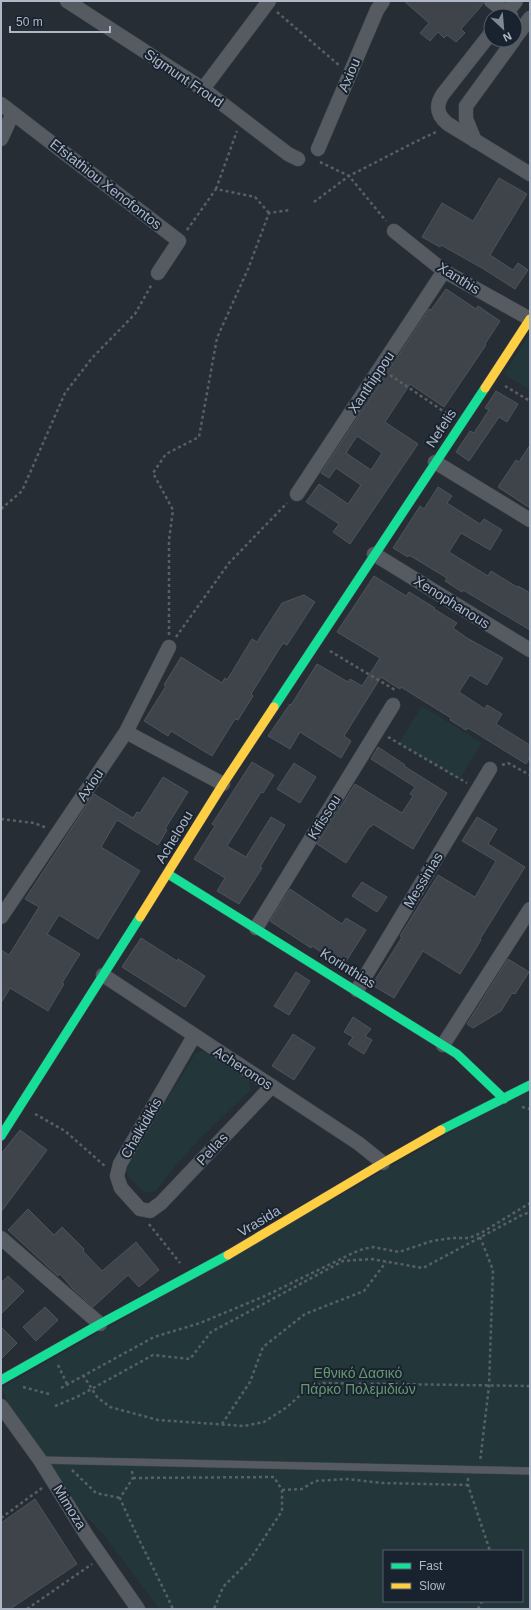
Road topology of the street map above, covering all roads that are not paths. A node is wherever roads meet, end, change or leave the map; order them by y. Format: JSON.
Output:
{"nodes":[{"id":1,"x":67,"y":1,"type":"edge"},
{"id":2,"x":383,"y":1,"type":"edge"},
{"id":3,"x":491,"y":1,"type":"edge"},
{"id":4,"x":267,"y":2,"type":"edge"},
{"id":5,"x":501,"y":8,"type":"edge"},
{"id":6,"x":483,"y":43,"type":"edge"},
{"id":7,"x":508,"y":48,"type":"edge"},
{"id":8,"x":203,"y":89,"type":"junction"},
{"id":9,"x":1,"y":104,"type":"edge"},
{"id":10,"x":13,"y":113,"type":"junction"},
{"id":11,"x":1,"y":139,"type":"edge"},
{"id":12,"x":475,"y":141,"type":"junction"},
{"id":13,"x":316,"y":155,"type":"road end"},
{"id":14,"x":298,"y":159,"type":"dead end"},
{"id":15,"x":530,"y":173,"type":"edge"},
{"id":16,"x":394,"y":231,"type":"road end"},
{"id":17,"x":444,"y":271,"type":"junction"},
{"id":18,"x":158,"y":273,"type":"road end"},
{"id":19,"x":530,"y":319,"type":"edge"},
{"id":20,"x":435,"y":462,"type":"junction"},
{"id":21,"x":297,"y":494,"type":"road end"},
{"id":22,"x":530,"y":520,"type":"edge"},
{"id":23,"x":374,"y":554,"type":"junction"},
{"id":24,"x":169,"y":647,"type":"road end"},
{"id":25,"x":530,"y":650,"type":"edge"},
{"id":26,"x":393,"y":705,"type":"road end"},
{"id":27,"x":126,"y":732,"type":"junction"},
{"id":28,"x":490,"y":769,"type":"road end"},
{"id":29,"x":223,"y":784,"type":"junction"},
{"id":30,"x":168,"y":874,"type":"junction"},
{"id":31,"x":530,"y":909,"type":"edge"},
{"id":32,"x":1,"y":917,"type":"edge"},
{"id":33,"x":256,"y":928,"type":"junction"},
{"id":34,"x":103,"y":975,"type":"junction"},
{"id":35,"x":357,"y":990,"type":"junction"},
{"id":36,"x":194,"y":1036,"type":"junction"},
{"id":37,"x":443,"y":1045,"type":"junction"},
{"id":38,"x":272,"y":1086,"type":"junction"},
{"id":39,"x":530,"y":1086,"type":"edge"},
{"id":40,"x":504,"y":1099,"type":"junction"},
{"id":41,"x":1,"y":1136,"type":"edge"},
{"id":42,"x":382,"y":1163,"type":"junction"},
{"id":43,"x":150,"y":1211,"type":"joint"},
{"id":44,"x":1,"y":1238,"type":"edge"},
{"id":45,"x":100,"y":1324,"type":"junction"},
{"id":46,"x":1,"y":1380,"type":"edge"},
{"id":47,"x":1,"y":1406,"type":"edge"},
{"id":48,"x":40,"y":1460,"type":"junction"},
{"id":49,"x":530,"y":1471,"type":"edge"},
{"id":50,"x":138,"y":1609,"type":"edge"}],
"edges":[{"from":1,"to":8,"type":"street","name":"Sigmunt Froud"},
{"from":2,"to":13,"type":"street","name":"Axiou"},
{"from":3,"to":5,"type":"street"},
{"from":4,"to":8,"type":"street"},
{"from":6,"to":12,"type":"street"},
{"from":7,"to":12,"type":"street"},
{"from":8,"to":14,"type":"street","name":"Sigmunt Froud"},
{"from":9,"to":10,"type":"street","name":"Efstathiou Xenofontos"},
{"from":10,"to":11,"type":"street"},
{"from":10,"to":18,"type":"street","name":"Efstathiou Xenofontos"},
{"from":12,"to":15,"type":"street"},
{"from":16,"to":17,"type":"street","name":"Xanthis"},
{"from":17,"to":19,"type":"street","name":"Xanthis"},
{"from":17,"to":21,"type":"street","name":"Xanthippou"},
{"from":19,"to":20,"type":"street","name":"Nefelis"},
{"from":20,"to":22,"type":"street"},
{"from":20,"to":23,"type":"street","name":"Nefelis"},
{"from":23,"to":25,"type":"street","name":"Xenophanous"},
{"from":23,"to":29,"type":"street","name":"Acheloou"},
{"from":24,"to":27,"type":"street","name":"Axiou"},
{"from":26,"to":33,"type":"street","name":"Kifissou"},
{"from":27,"to":29,"type":"street"},
{"from":27,"to":32,"type":"street","name":"Axiou"},
{"from":28,"to":35,"type":"street","name":"Messinias"},
{"from":29,"to":30,"type":"street","name":"Acheloou"},
{"from":30,"to":33,"type":"street","name":"Korinthias"},
{"from":30,"to":34,"type":"street","name":"Acheloou"},
{"from":31,"to":37,"type":"street"},
{"from":33,"to":35,"type":"street","name":"Korinthias"},
{"from":34,"to":36,"type":"street","name":"Acheronos"},
{"from":34,"to":41,"type":"street","name":"Acheloou"},
{"from":35,"to":37,"type":"street","name":"Korinthias"},
{"from":36,"to":38,"type":"street","name":"Acheronos"},
{"from":36,"to":43,"type":"street","name":"Chalkidikis"},
{"from":37,"to":40,"type":"street","name":"Korinthias"},
{"from":38,"to":42,"type":"street","name":"Acheronos"},
{"from":38,"to":43,"type":"street","name":"Pellas"},
{"from":39,"to":40,"type":"street","name":"Vrasida"},
{"from":40,"to":42,"type":"street","name":"Vrasida"},
{"from":42,"to":45,"type":"street","name":"Vrasida"},
{"from":44,"to":45,"type":"street"},
{"from":45,"to":46,"type":"street","name":"Vrasida"},
{"from":47,"to":48,"type":"street","name":"Mimoza"},
{"from":48,"to":49,"type":"lane"},
{"from":48,"to":50,"type":"street","name":"Mimoza"}]}
